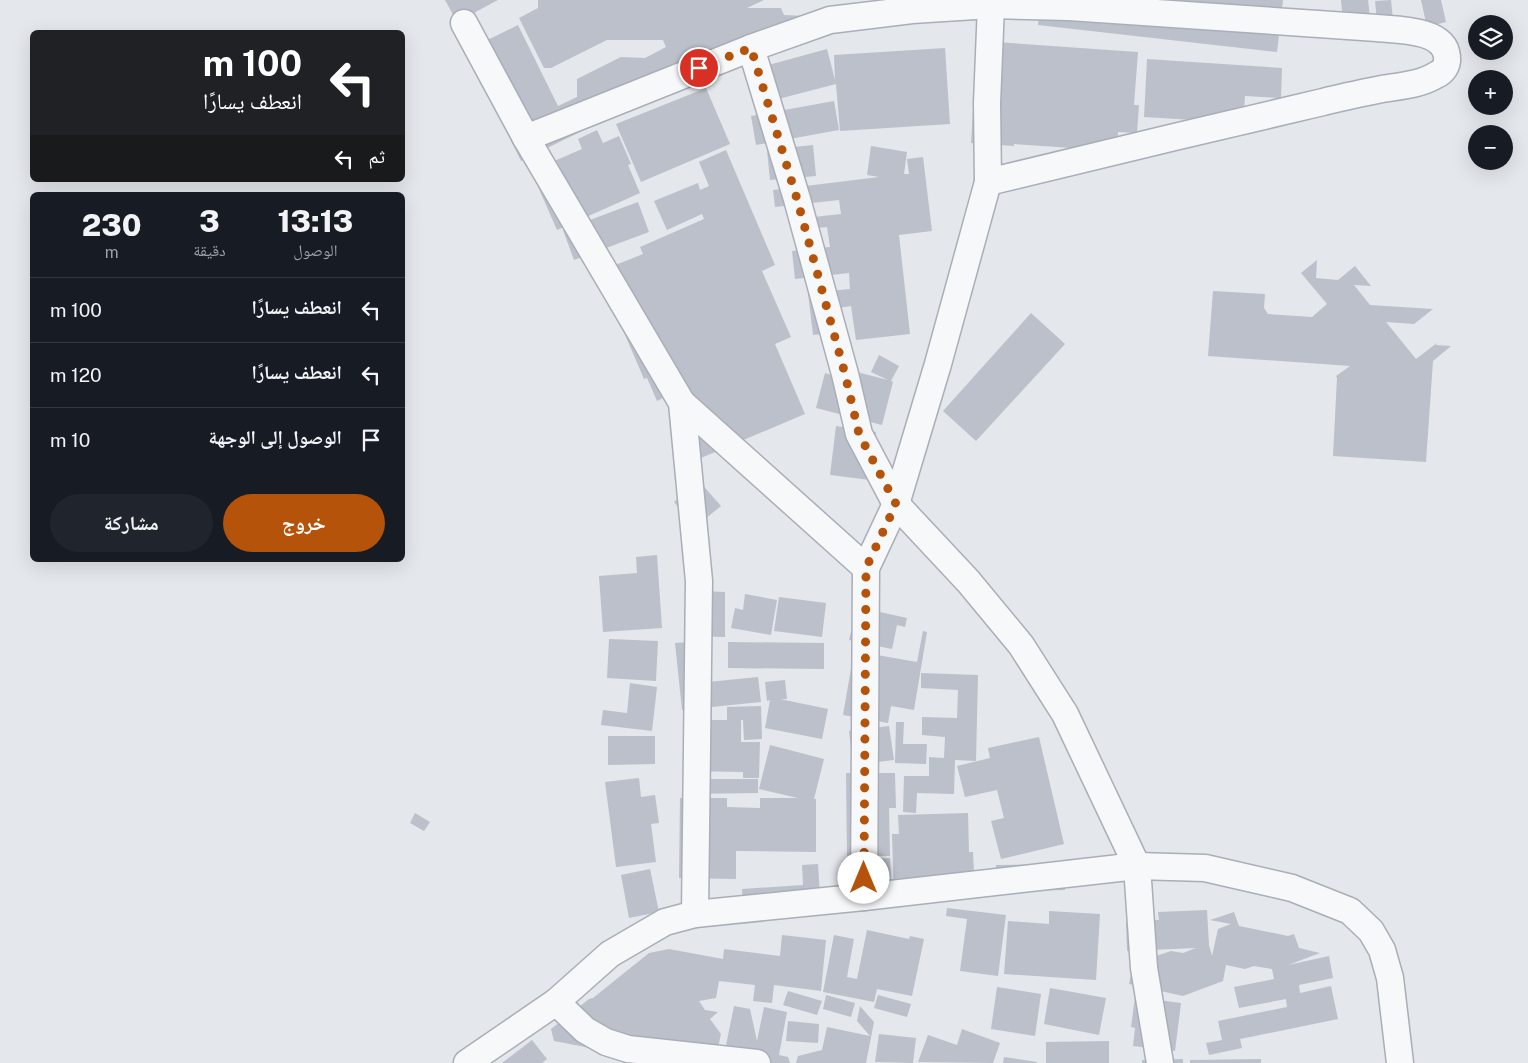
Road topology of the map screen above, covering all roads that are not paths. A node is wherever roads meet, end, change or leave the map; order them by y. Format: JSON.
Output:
{"nodes":[{"id":1,"x":991,"y":5,"type":"junction"},
{"id":2,"x":464,"y":23,"type":"dead end"},
{"id":3,"x":751,"y":48,"type":"junction"},
{"id":4,"x":526,"y":138,"type":"junction"},
{"id":5,"x":988,"y":182,"type":"junction"},
{"id":6,"x":682,"y":403,"type":"junction"},
{"id":7,"x":896,"y":504,"type":"junction"},
{"id":8,"x":866,"y":568,"type":"junction"},
{"id":9,"x":1137,"y":866,"type":"junction"},
{"id":10,"x":864,"y":897,"type":"junction"},
{"id":11,"x":695,"y":914,"type":"junction"},
{"id":12,"x":556,"y":1002,"type":"junction"},
{"id":13,"x":626,"y":1056,"type":"edge"},
{"id":14,"x":467,"y":1063,"type":"edge"},
{"id":15,"x":757,"y":1063,"type":"edge"},
{"id":16,"x":1160,"y":1063,"type":"edge"},
{"id":17,"x":1400,"y":1063,"type":"edge"}],
"edges":[{"from":1,"to":3,"type":"street"},
{"from":1,"to":5,"type":"street"},
{"from":1,"to":5,"type":"street"},
{"from":2,"to":4,"type":"street"},
{"from":3,"to":4,"type":"street"},
{"from":3,"to":7,"type":"street"},
{"from":4,"to":6,"type":"street"},
{"from":5,"to":7,"type":"street"},
{"from":6,"to":8,"type":"street"},
{"from":6,"to":11,"type":"street"},
{"from":7,"to":8,"type":"street"},
{"from":7,"to":9,"type":"street"},
{"from":8,"to":10,"type":"street"},
{"from":9,"to":10,"type":"street"},
{"from":9,"to":16,"type":"street"},
{"from":9,"to":17,"type":"street"},
{"from":10,"to":11,"type":"street"},
{"from":11,"to":12,"type":"street"},
{"from":12,"to":13,"type":"street"},
{"from":12,"to":14,"type":"street"},
{"from":13,"to":15,"type":"street"}]}
